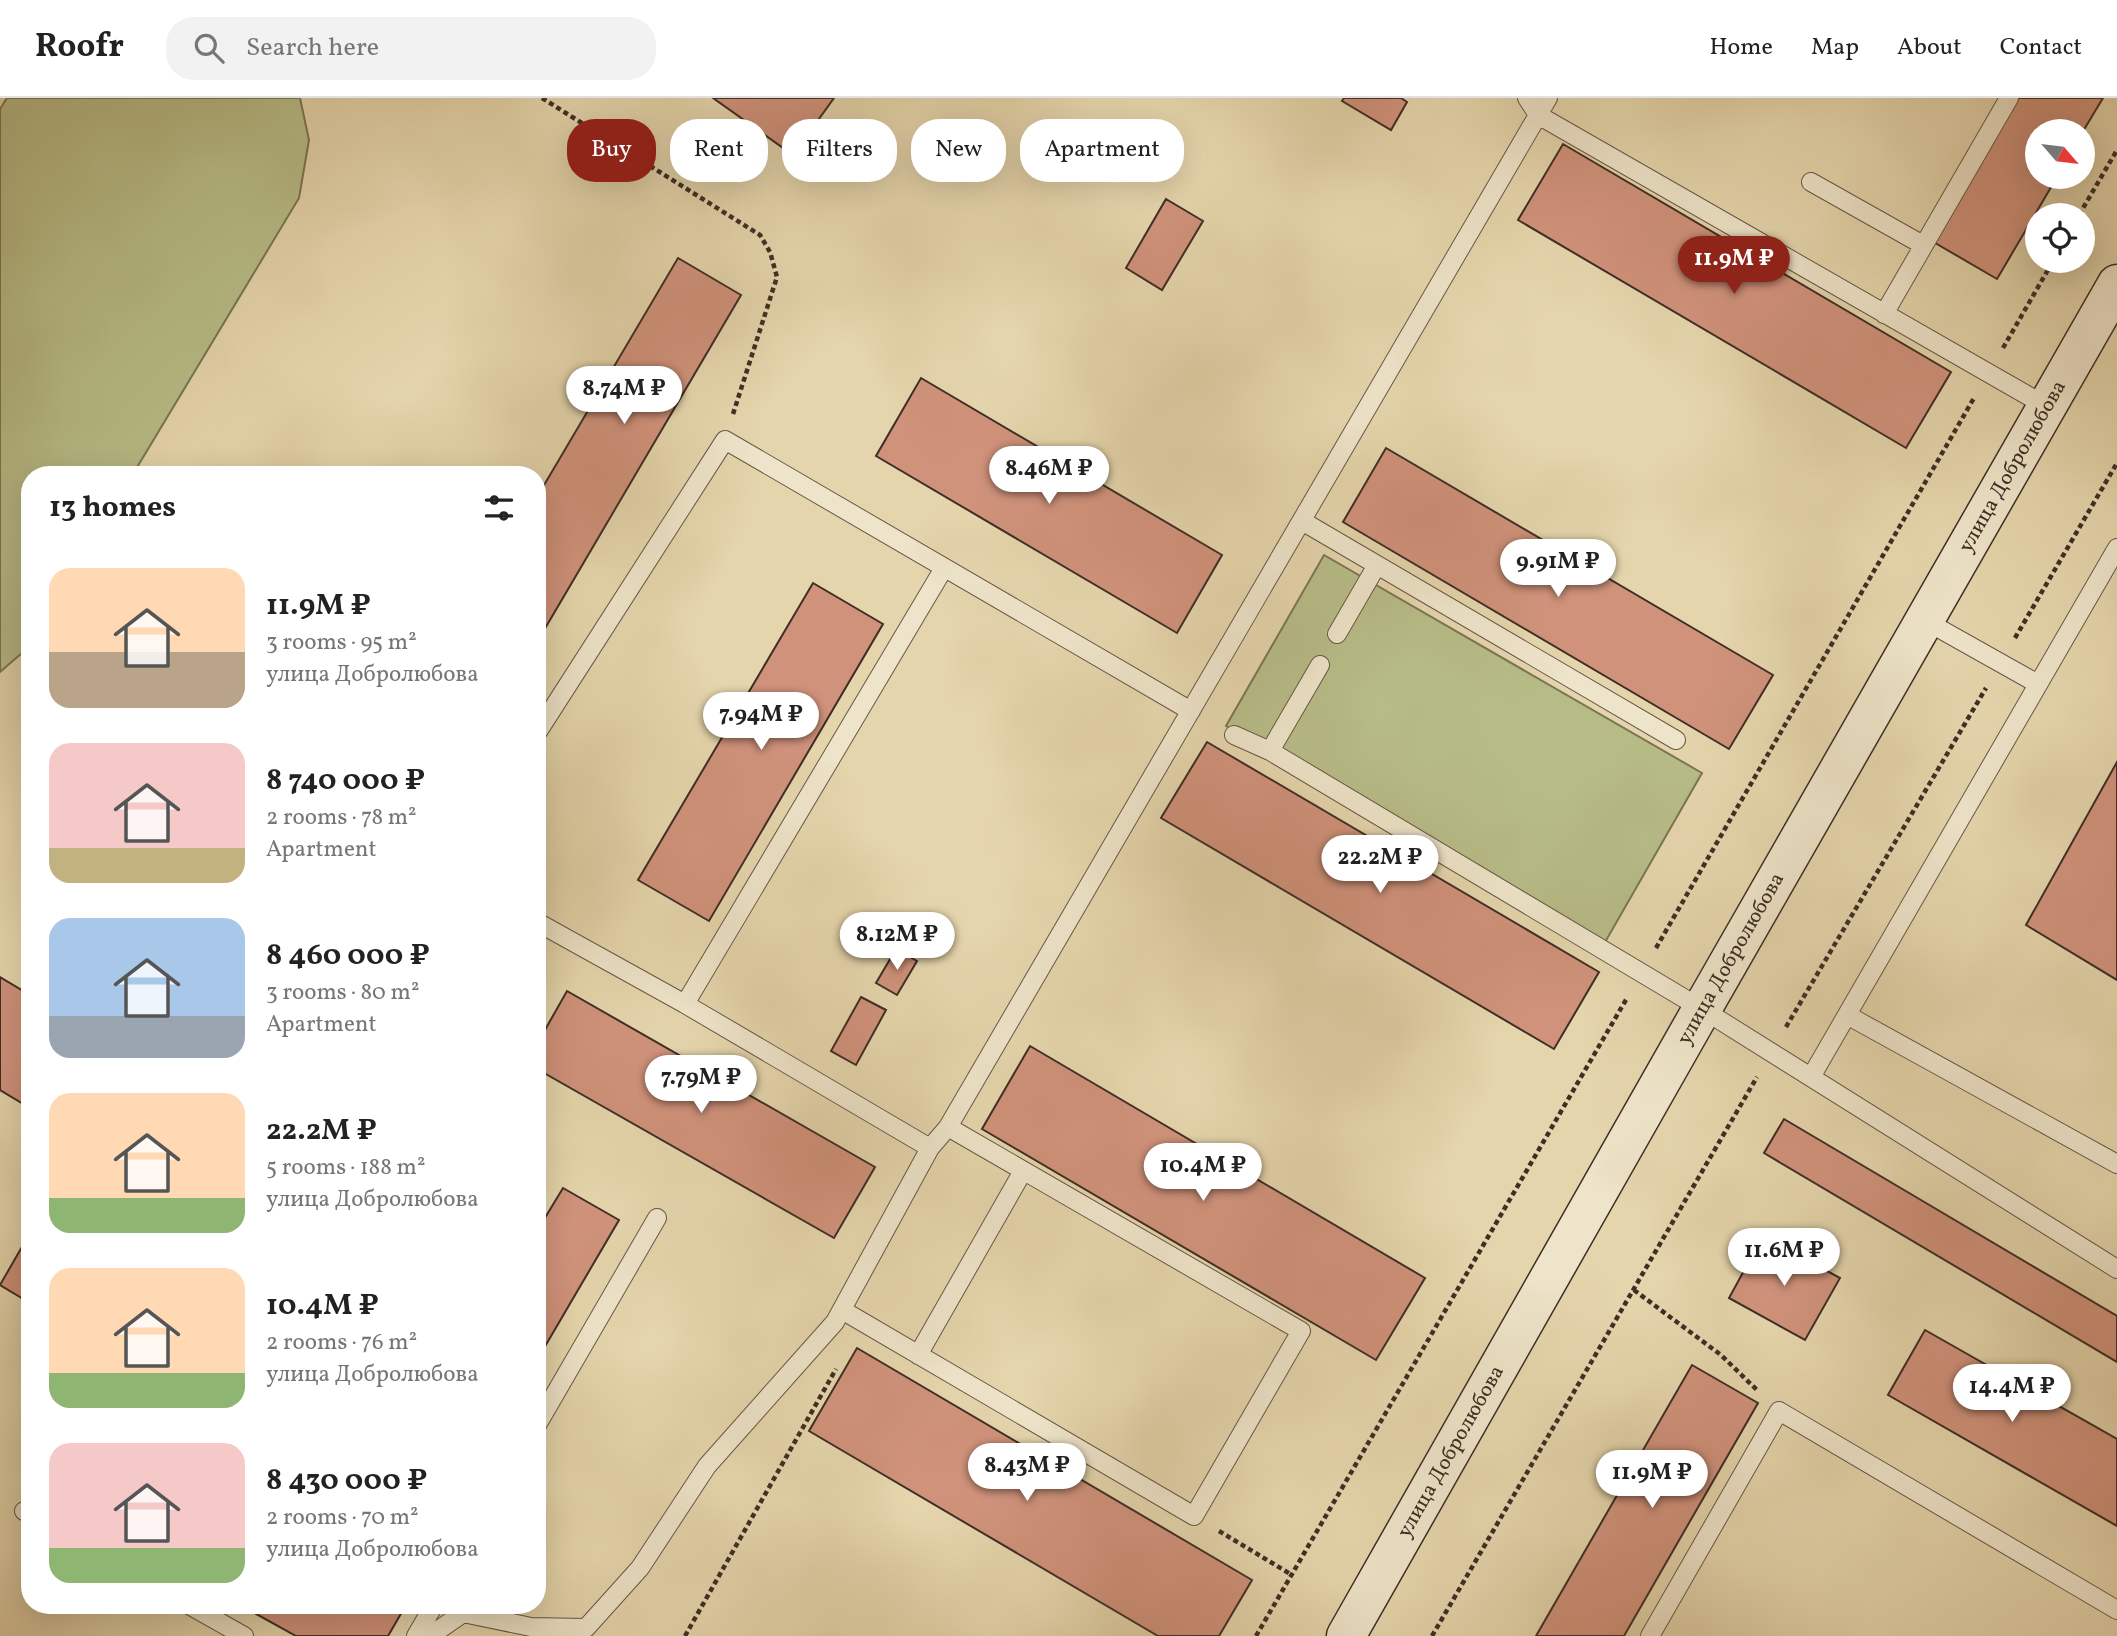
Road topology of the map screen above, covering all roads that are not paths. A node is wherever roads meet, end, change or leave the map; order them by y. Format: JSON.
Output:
{"nodes":[{"id":1,"x":1527,"y":98,"type":"edge"},
{"id":2,"x":1548,"y":98,"type":"edge"},
{"id":3,"x":2009,"y":98,"type":"edge"},
{"id":4,"x":1538,"y":115,"type":"junction"},
{"id":5,"x":1811,"y":182,"type":"dead end"},
{"id":6,"x":1923,"y":245,"type":"junction"},
{"id":7,"x":2116,"y":287,"type":"edge"},
{"id":8,"x":1884,"y":314,"type":"junction"},
{"id":9,"x":2046,"y":407,"type":"junction"},
{"id":10,"x":1302,"y":521,"type":"junction"},
{"id":11,"x":2117,"y":548,"type":"edge"},
{"id":12,"x":1377,"y":565,"type":"junction"},
{"id":13,"x":944,"y":568,"type":"junction"},
{"id":14,"x":1924,"y":620,"type":"junction"},
{"id":15,"x":1337,"y":634,"type":"dead end"},
{"id":16,"x":1320,"y":664,"type":"dead end"},
{"id":17,"x":2038,"y":684,"type":"junction"},
{"id":18,"x":1191,"y":710,"type":"junction"},
{"id":19,"x":546,"y":719,"type":"edge"},
{"id":20,"x":1234,"y":735,"type":"dead end"},
{"id":21,"x":1675,"y":740,"type":"dead end"},
{"id":22,"x":1270,"y":751,"type":"junction"},
{"id":23,"x":546,"y":927,"type":"edge"},
{"id":24,"x":685,"y":1004,"type":"junction"},
{"id":25,"x":1702,"y":1009,"type":"junction"},
{"id":26,"x":1847,"y":1015,"type":"junction"},
{"id":27,"x":1811,"y":1077,"type":"junction"},
{"id":28,"x":948,"y":1127,"type":"junction"},
{"id":29,"x":930,"y":1147,"type":"junction"},
{"id":30,"x":2117,"y":1164,"type":"edge"},
{"id":31,"x":1023,"y":1171,"type":"junction"},
{"id":32,"x":657,"y":1218,"type":"dead end"},
{"id":33,"x":2117,"y":1269,"type":"edge"},
{"id":34,"x":842,"y":1310,"type":"junction"},
{"id":35,"x":918,"y":1355,"type":"junction"},
{"id":36,"x":546,"y":1409,"type":"edge"},
{"id":37,"x":2117,"y":1609,"type":"edge"},
{"id":38,"x":205,"y":1614,"type":"edge"},
{"id":39,"x":429,"y":1614,"type":"edge"},
{"id":40,"x":462,"y":1614,"type":"edge"},
{"id":41,"x":468,"y":1614,"type":"edge"},
{"id":42,"x":244,"y":1636,"type":"edge"},
{"id":43,"x":416,"y":1636,"type":"edge"},
{"id":44,"x":430,"y":1636,"type":"edge"},
{"id":45,"x":1346,"y":1636,"type":"edge"},
{"id":46,"x":1650,"y":1636,"type":"edge"}],
"edges":[{"from":1,"to":4,"type":"lane"},
{"from":2,"to":4,"type":"lane"},
{"from":3,"to":6,"type":"lane"},
{"from":4,"to":8,"type":"lane"},
{"from":4,"to":10,"type":"lane"},
{"from":5,"to":6,"type":"lane"},
{"from":6,"to":8,"type":"lane"},
{"from":7,"to":9,"type":"street","name":"улица Добролюбова"},
{"from":8,"to":9,"type":"lane"},
{"from":9,"to":14,"type":"street","name":"улица Добролюбова"},
{"from":10,"to":12,"type":"lane"},
{"from":10,"to":18,"type":"lane"},
{"from":11,"to":17,"type":"lane"},
{"from":12,"to":15,"type":"lane"},
{"from":12,"to":21,"type":"lane"},
{"from":13,"to":18,"type":"lane"},
{"from":13,"to":19,"type":"lane"},
{"from":13,"to":24,"type":"lane"},
{"from":14,"to":17,"type":"lane"},
{"from":14,"to":25,"type":"street","name":"улица Добролюбова"},
{"from":16,"to":22,"type":"lane"},
{"from":17,"to":26,"type":"lane"},
{"from":18,"to":28,"type":"lane"},
{"from":20,"to":22,"type":"lane"},
{"from":22,"to":25,"type":"lane"},
{"from":23,"to":24,"type":"lane"},
{"from":24,"to":29,"type":"lane"},
{"from":25,"to":27,"type":"lane"},
{"from":25,"to":45,"type":"street","name":"улица Добролюбова"},
{"from":26,"to":27,"type":"lane"},
{"from":26,"to":30,"type":"lane"},
{"from":27,"to":33,"type":"lane"},
{"from":28,"to":29,"type":"lane"},
{"from":28,"to":31,"type":"lane"},
{"from":29,"to":34,"type":"lane"},
{"from":31,"to":35,"type":"lane"},
{"from":31,"to":35,"type":"lane"},
{"from":32,"to":36,"type":"lane"},
{"from":34,"to":35,"type":"lane"},
{"from":34,"to":41,"type":"lane"},
{"from":37,"to":46,"type":"lane"},
{"from":38,"to":42,"type":"lane"},
{"from":39,"to":43,"type":"lane"},
{"from":40,"to":44,"type":"lane"}]}
